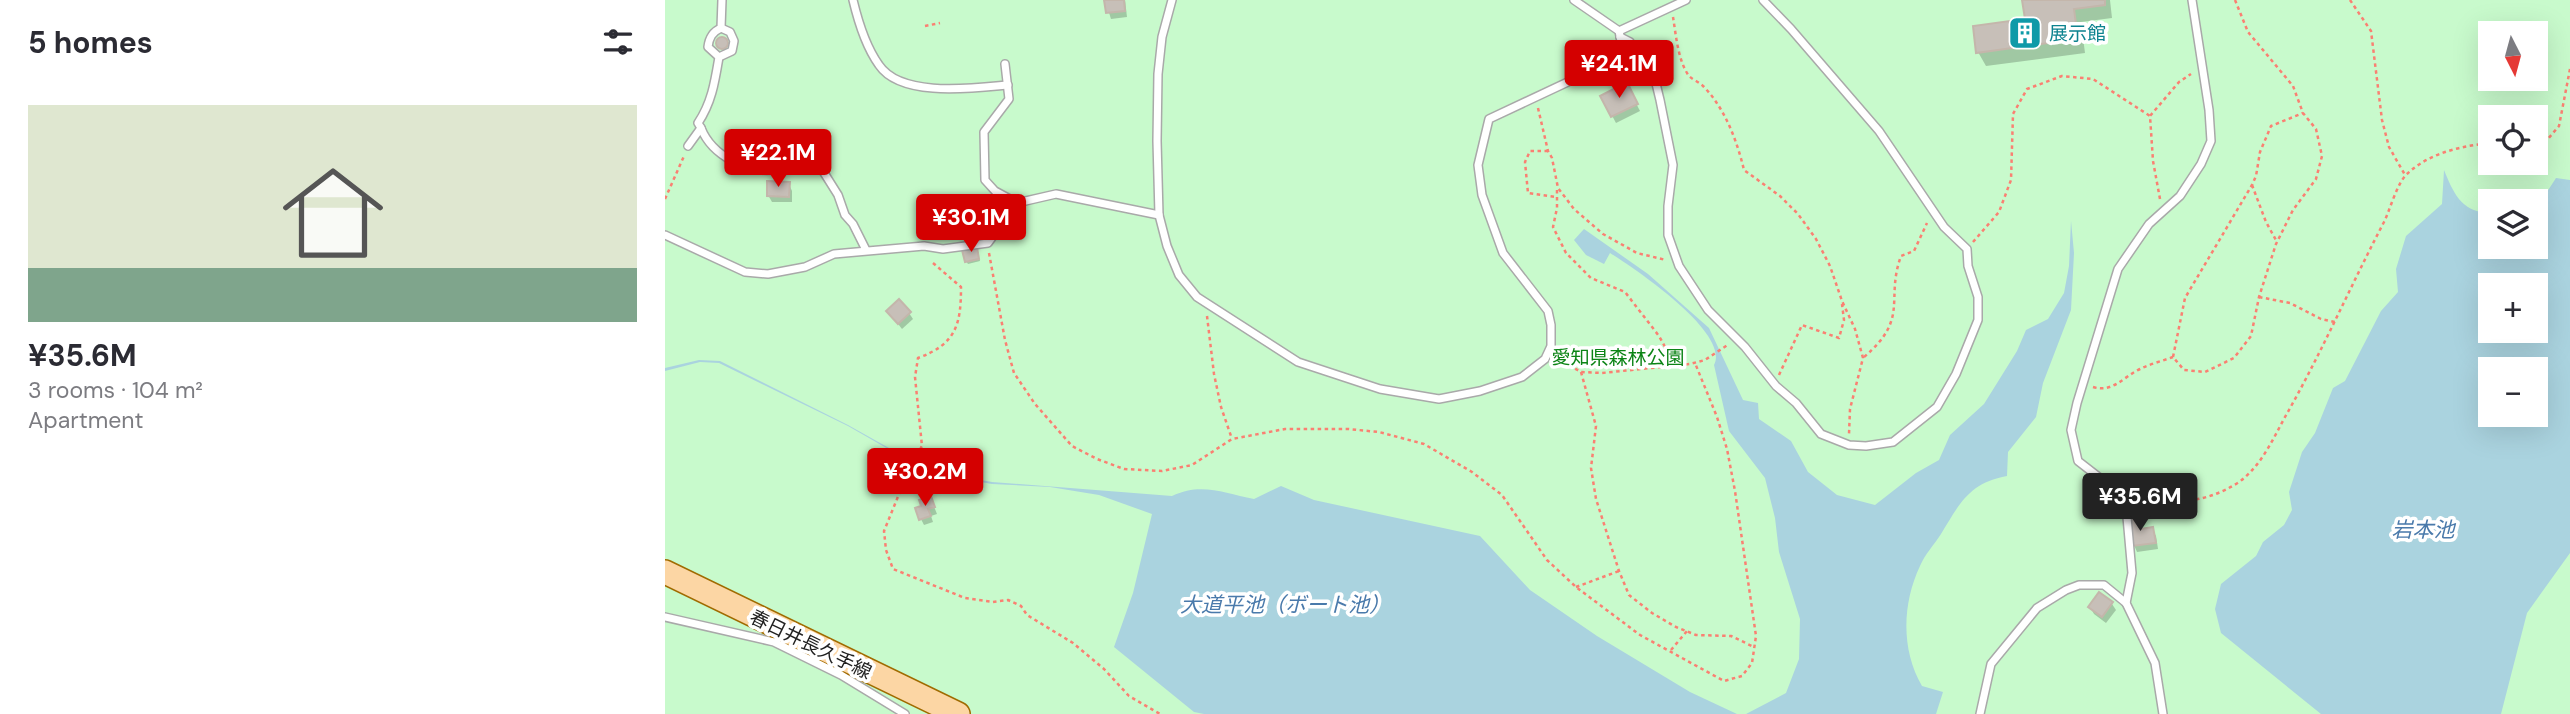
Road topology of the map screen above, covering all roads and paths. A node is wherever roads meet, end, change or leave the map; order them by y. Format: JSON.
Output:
{"nodes":[{"id":1,"x":722,"y":0,"type":"edge"},
{"id":2,"x":853,"y":0,"type":"edge"},
{"id":3,"x":1172,"y":0,"type":"edge"},
{"id":4,"x":1574,"y":0,"type":"edge"},
{"id":5,"x":1686,"y":0,"type":"edge"},
{"id":6,"x":1763,"y":0,"type":"edge"},
{"id":7,"x":2192,"y":0,"type":"edge"},
{"id":8,"x":2235,"y":0,"type":"edge"},
{"id":9,"x":2350,"y":0,"type":"edge"},
{"id":10,"x":1671,"y":7,"type":"junction"},
{"id":11,"x":940,"y":23,"type":"dead end"},
{"id":12,"x":925,"y":26,"type":"dead end"},
{"id":13,"x":721,"y":28,"type":"junction"},
{"id":14,"x":1620,"y":34,"type":"junction"},
{"id":15,"x":719,"y":57,"type":"junction"},
{"id":16,"x":1005,"y":64,"type":"dead end"},
{"id":17,"x":2202,"y":67,"type":"junction"},
{"id":18,"x":2570,"y":69,"type":"edge"},
{"id":19,"x":1008,"y":85,"type":"junction"},
{"id":20,"x":1541,"y":95,"type":"junction"},
{"id":21,"x":2303,"y":113,"type":"junction"},
{"id":22,"x":2150,"y":116,"type":"junction"},
{"id":23,"x":701,"y":128,"type":"junction"},
{"id":24,"x":2548,"y":139,"type":"edge"},
{"id":25,"x":2478,"y":144,"type":"edge"},
{"id":26,"x":688,"y":146,"type":"joint"},
{"id":27,"x":1548,"y":151,"type":"junction"},
{"id":28,"x":2405,"y":175,"type":"junction"},
{"id":29,"x":2252,"y":185,"type":"junction"},
{"id":30,"x":1557,"y":188,"type":"junction"},
{"id":31,"x":1556,"y":197,"type":"junction"},
{"id":32,"x":665,"y":199,"type":"edge"},
{"id":33,"x":1017,"y":203,"type":"junction"},
{"id":34,"x":1933,"y":210,"type":"junction"},
{"id":35,"x":965,"y":212,"type":"dead end"},
{"id":36,"x":2163,"y":213,"type":"junction"},
{"id":37,"x":1159,"y":215,"type":"junction"},
{"id":38,"x":665,"y":235,"type":"edge"},
{"id":39,"x":2277,"y":242,"type":"junction"},
{"id":40,"x":988,"y":243,"type":"junction"},
{"id":41,"x":1967,"y":249,"type":"junction"},
{"id":42,"x":866,"y":250,"type":"junction"},
{"id":43,"x":1673,"y":261,"type":"dead end"},
{"id":44,"x":933,"y":263,"type":"dead end"},
{"id":45,"x":2259,"y":297,"type":"junction"},
{"id":46,"x":1842,"y":301,"type":"junction"},
{"id":47,"x":1203,"y":302,"type":"junction"},
{"id":48,"x":2336,"y":323,"type":"junction"},
{"id":49,"x":1736,"y":339,"type":"junction"},
{"id":50,"x":1549,"y":352,"type":"junction"},
{"id":51,"x":2173,"y":357,"type":"junction"},
{"id":52,"x":1863,"y":358,"type":"junction"},
{"id":53,"x":1695,"y":363,"type":"junction"},
{"id":54,"x":1675,"y":365,"type":"junction"},
{"id":55,"x":1581,"y":372,"type":"junction"},
{"id":56,"x":2084,"y":384,"type":"junction"},
{"id":57,"x":1776,"y":386,"type":"junction"},
{"id":58,"x":1232,"y":439,"type":"junction"},
{"id":59,"x":1849,"y":445,"type":"junction"},
{"id":60,"x":2114,"y":489,"type":"junction"},
{"id":61,"x":1619,"y":571,"type":"junction"},
{"id":62,"x":665,"y":572,"type":"edge"},
{"id":63,"x":1576,"y":587,"type":"junction"},
{"id":64,"x":2126,"y":603,"type":"junction"},
{"id":65,"x":665,"y":617,"type":"edge"},
{"id":66,"x":1687,"y":631,"type":"junction"},
{"id":67,"x":1754,"y":647,"type":"junction"},
{"id":68,"x":1670,"y":650,"type":"junction"},
{"id":69,"x":905,"y":714,"type":"edge"},
{"id":70,"x":958,"y":714,"type":"edge"},
{"id":71,"x":1160,"y":714,"type":"edge"},
{"id":72,"x":1980,"y":714,"type":"edge"},
{"id":73,"x":2163,"y":714,"type":"edge"}],
"edges":[{"from":1,"to":13,"type":"lane"},
{"from":2,"to":19,"type":"lane"},
{"from":3,"to":37,"type":"lane"},
{"from":4,"to":14,"type":"lane"},
{"from":5,"to":10,"type":"lane"},
{"from":6,"to":34,"type":"lane"},
{"from":7,"to":17,"type":"lane"},
{"from":8,"to":21,"type":"path"},
{"from":9,"to":28,"type":"path"},
{"from":10,"to":14,"type":"lane"},
{"from":10,"to":46,"type":"path"},
{"from":11,"to":12,"type":"path"},
{"from":13,"to":15,"type":"lane"},
{"from":13,"to":15,"type":"lane"},
{"from":14,"to":20,"type":"lane"},
{"from":14,"to":49,"type":"lane"},
{"from":15,"to":23,"type":"lane"},
{"from":16,"to":19,"type":"lane"},
{"from":17,"to":22,"type":"path"},
{"from":17,"to":36,"type":"lane"},
{"from":18,"to":24,"type":"path"},
{"from":19,"to":33,"type":"lane"},
{"from":20,"to":27,"type":"path"},
{"from":20,"to":50,"type":"lane"},
{"from":21,"to":29,"type":"path"},
{"from":21,"to":39,"type":"path"},
{"from":22,"to":36,"type":"path"},
{"from":22,"to":41,"type":"path"},
{"from":23,"to":26,"type":"lane"},
{"from":23,"to":42,"type":"lane"},
{"from":25,"to":28,"type":"path"},
{"from":26,"to":32,"type":"path"},
{"from":27,"to":30,"type":"path"},
{"from":27,"to":31,"type":"path"},
{"from":28,"to":48,"type":"path"},
{"from":29,"to":39,"type":"path"},
{"from":29,"to":51,"type":"path"},
{"from":30,"to":31,"type":"path"},
{"from":30,"to":43,"type":"path"},
{"from":31,"to":54,"type":"path"},
{"from":33,"to":35,"type":"lane"},
{"from":33,"to":37,"type":"lane"},
{"from":33,"to":40,"type":"lane"},
{"from":34,"to":41,"type":"lane"},
{"from":34,"to":52,"type":"path"},
{"from":36,"to":56,"type":"lane"},
{"from":37,"to":47,"type":"lane"},
{"from":38,"to":42,"type":"lane"},
{"from":39,"to":45,"type":"path"},
{"from":40,"to":42,"type":"lane"},
{"from":40,"to":58,"type":"path"},
{"from":41,"to":59,"type":"lane"},
{"from":44,"to":71,"type":"path"},
{"from":45,"to":48,"type":"path"},
{"from":45,"to":51,"type":"path"},
{"from":46,"to":52,"type":"path"},
{"from":46,"to":57,"type":"path"},
{"from":47,"to":50,"type":"lane"},
{"from":47,"to":58,"type":"path"},
{"from":48,"to":60,"type":"path"},
{"from":49,"to":53,"type":"path"},
{"from":49,"to":57,"type":"lane"},
{"from":50,"to":55,"type":"path"},
{"from":51,"to":56,"type":"path"},
{"from":52,"to":59,"type":"path"},
{"from":53,"to":54,"type":"path"},
{"from":53,"to":67,"type":"path"},
{"from":54,"to":55,"type":"path"},
{"from":55,"to":61,"type":"path"},
{"from":56,"to":60,"type":"lane"},
{"from":57,"to":59,"type":"lane"},
{"from":58,"to":63,"type":"path"},
{"from":60,"to":64,"type":"lane"},
{"from":61,"to":63,"type":"path"},
{"from":61,"to":66,"type":"path"},
{"from":62,"to":70,"type":"main road","name":"春日井長久手線"},
{"from":63,"to":68,"type":"path"},
{"from":64,"to":72,"type":"lane"},
{"from":64,"to":73,"type":"lane"},
{"from":65,"to":69,"type":"lane"},
{"from":66,"to":67,"type":"path"},
{"from":66,"to":68,"type":"path"},
{"from":67,"to":68,"type":"path"}]}
